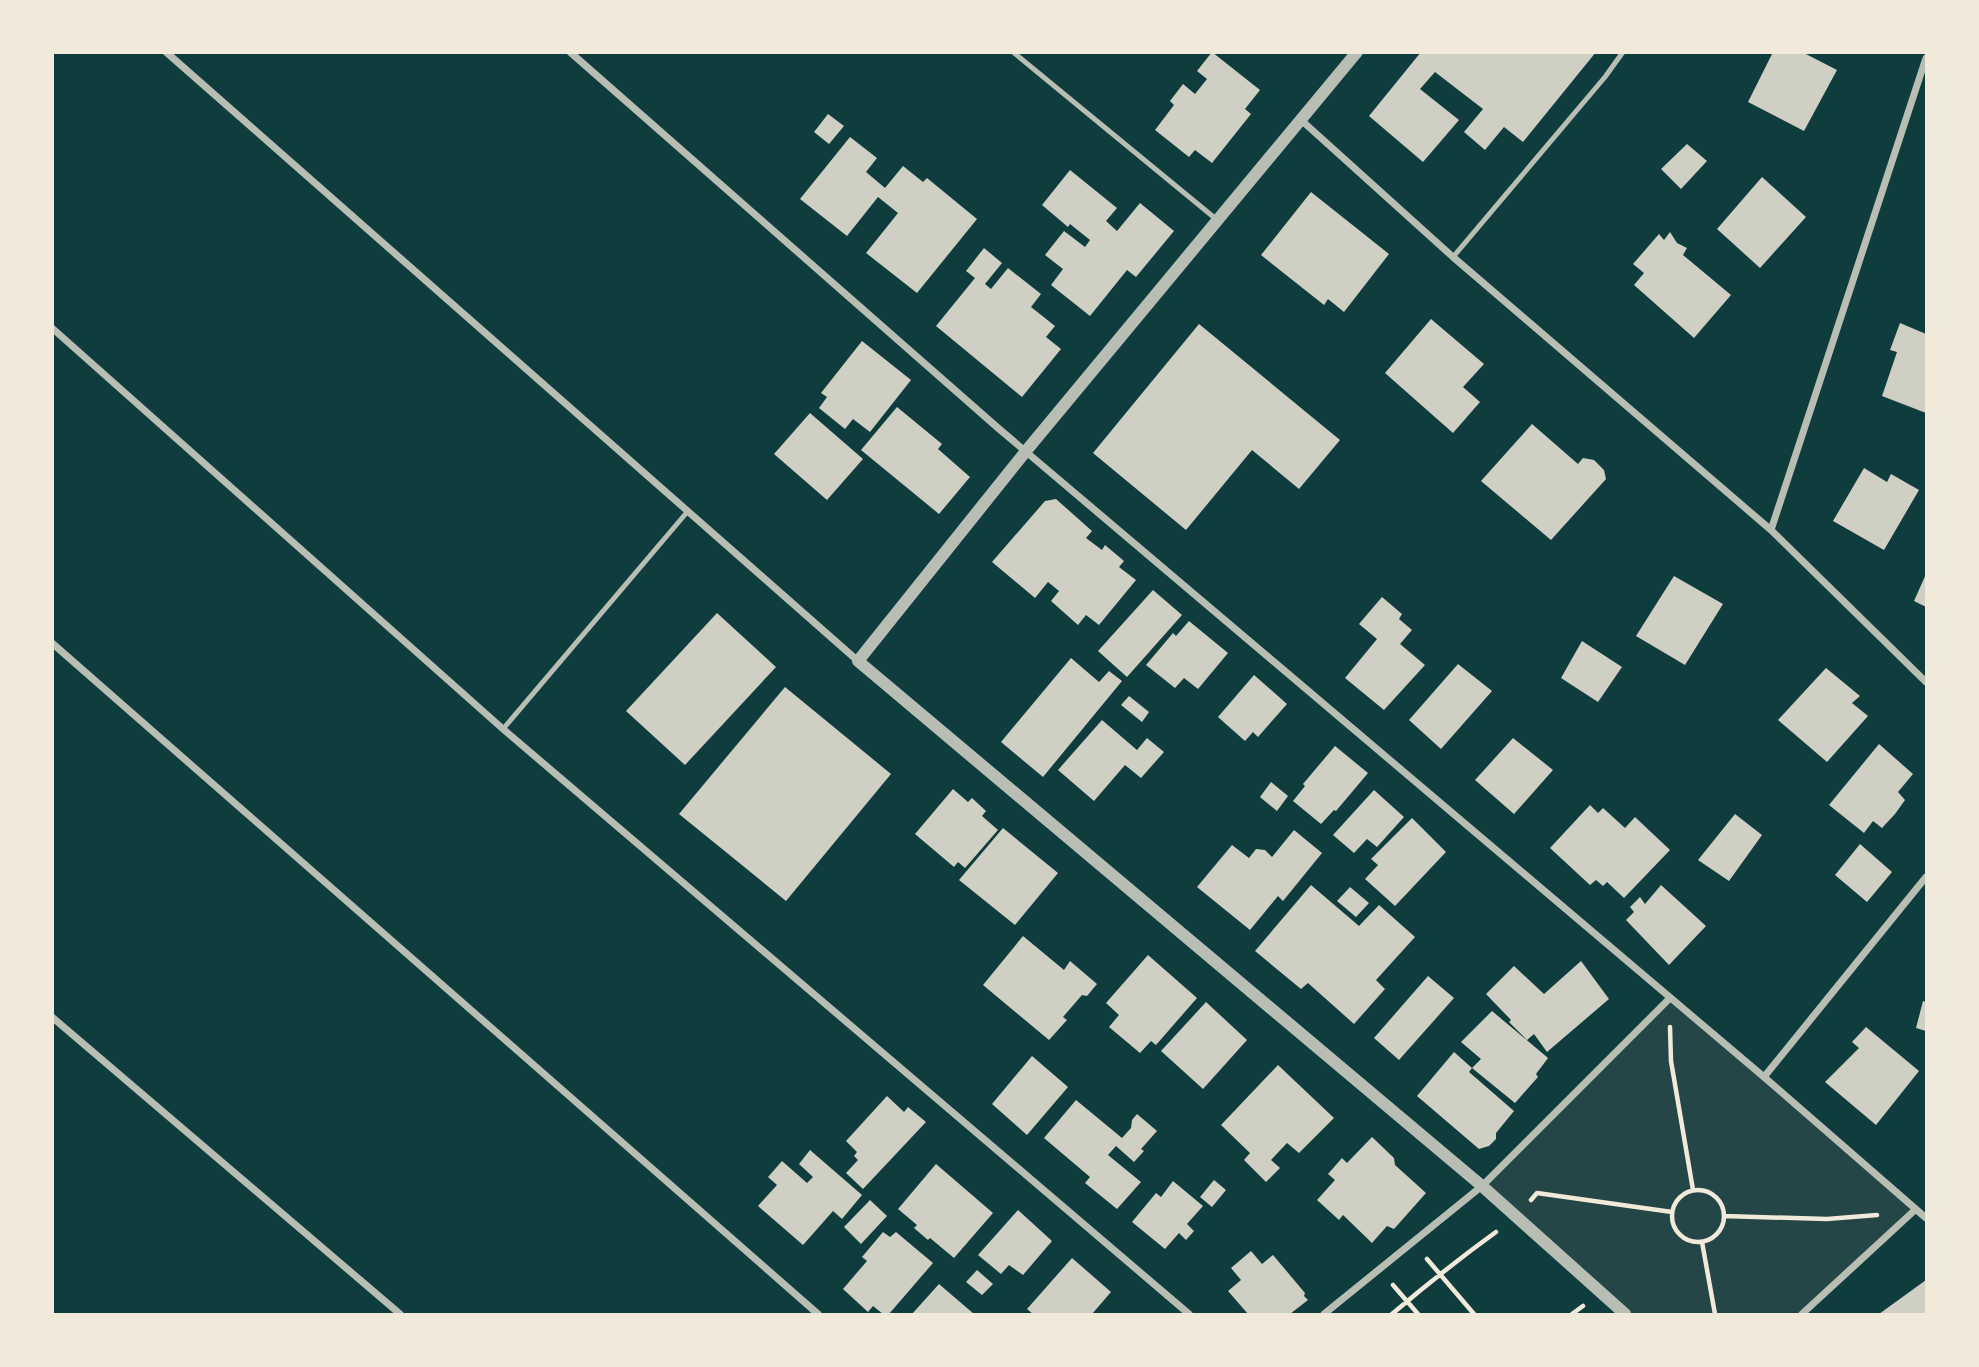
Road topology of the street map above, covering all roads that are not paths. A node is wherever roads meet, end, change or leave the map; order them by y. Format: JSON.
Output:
{"nodes":[{"id":1,"x":166,"y":52,"type":"edge"},
{"id":2,"x":570,"y":52,"type":"edge"},
{"id":3,"x":1013,"y":52,"type":"edge"},
{"id":4,"x":1357,"y":52,"type":"edge"},
{"id":5,"x":1623,"y":52,"type":"edge"},
{"id":6,"x":1927,"y":58,"type":"edge"},
{"id":7,"x":1300,"y":119,"type":"junction"},
{"id":8,"x":1218,"y":221,"type":"junction"},
{"id":9,"x":1452,"y":257,"type":"junction"},
{"id":10,"x":52,"y":328,"type":"edge"},
{"id":11,"x":1026,"y":451,"type":"junction"},
{"id":12,"x":688,"y":511,"type":"junction"},
{"id":13,"x":1771,"y":530,"type":"junction"},
{"id":14,"x":52,"y":643,"type":"edge"},
{"id":15,"x":858,"y":661,"type":"junction"},
{"id":16,"x":1927,"y":682,"type":"edge"},
{"id":17,"x":503,"y":729,"type":"junction"},
{"id":18,"x":1927,"y":877,"type":"edge"},
{"id":19,"x":1670,"y":998,"type":"junction"},
{"id":20,"x":52,"y":1017,"type":"edge"},
{"id":21,"x":1764,"y":1077,"type":"junction"},
{"id":22,"x":1482,"y":1186,"type":"junction"},
{"id":23,"x":1916,"y":1209,"type":"junction"},
{"id":24,"x":1927,"y":1218,"type":"edge"},
{"id":25,"x":400,"y":1314,"type":"edge"},
{"id":26,"x":818,"y":1314,"type":"edge"},
{"id":27,"x":1189,"y":1314,"type":"edge"},
{"id":28,"x":1324,"y":1314,"type":"edge"},
{"id":29,"x":1625,"y":1314,"type":"edge"},
{"id":30,"x":1802,"y":1314,"type":"edge"}],
"edges":[{"from":1,"to":12,"type":"street"},
{"from":2,"to":11,"type":"street"},
{"from":3,"to":8,"type":"lane"},
{"from":4,"to":7,"type":"street"},
{"from":5,"to":9,"type":"lane"},
{"from":6,"to":13,"type":"street"},
{"from":7,"to":8,"type":"street"},
{"from":7,"to":9,"type":"street"},
{"from":8,"to":11,"type":"street"},
{"from":9,"to":13,"type":"street"},
{"from":10,"to":17,"type":"street"},
{"from":11,"to":15,"type":"street"},
{"from":11,"to":19,"type":"street"},
{"from":12,"to":15,"type":"street"},
{"from":12,"to":17,"type":"lane"},
{"from":13,"to":16,"type":"street"},
{"from":14,"to":26,"type":"street"},
{"from":15,"to":22,"type":"street"},
{"from":17,"to":27,"type":"street"},
{"from":18,"to":21,"type":"street"},
{"from":19,"to":21,"type":"street"},
{"from":19,"to":22,"type":"street"},
{"from":20,"to":25,"type":"street"},
{"from":21,"to":23,"type":"street"},
{"from":22,"to":28,"type":"street"},
{"from":22,"to":29,"type":"street"},
{"from":23,"to":24,"type":"street"},
{"from":23,"to":30,"type":"street"}]}
